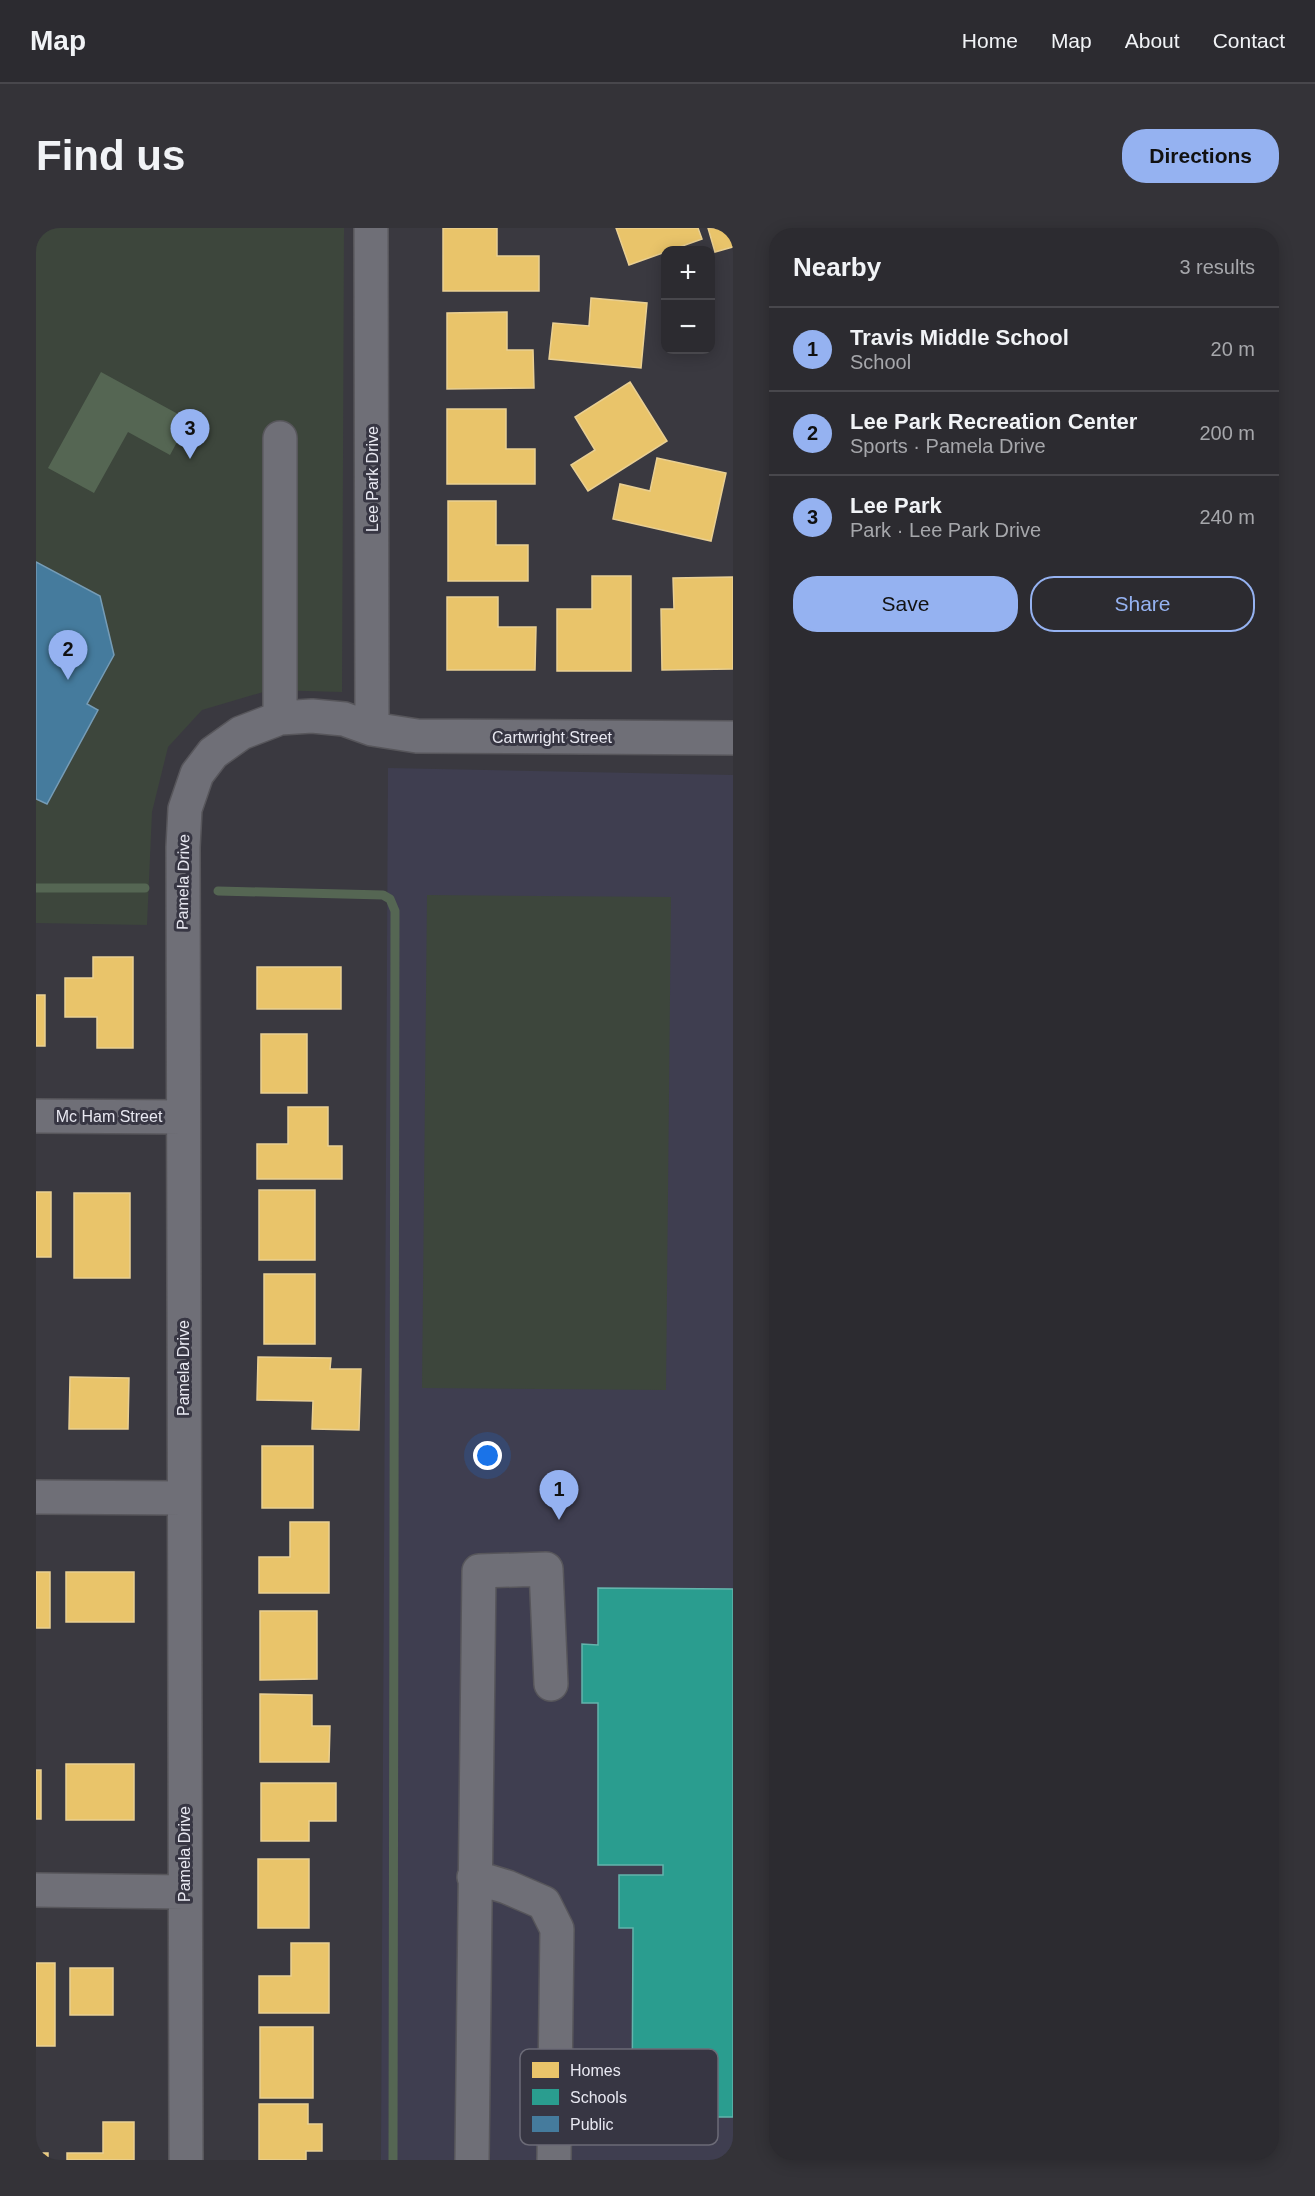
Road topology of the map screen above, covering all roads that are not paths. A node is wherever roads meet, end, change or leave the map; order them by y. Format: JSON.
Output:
{"nodes":[{"id":1,"x":371,"y":228,"type":"edge"},
{"id":2,"x":280,"y":438,"type":"dead end"},
{"id":3,"x":280,"y":718,"type":"junction"},
{"id":4,"x":372,"y":729,"type":"junction"},
{"id":5,"x":733,"y":738,"type":"edge"},
{"id":6,"x":36,"y":1116,"type":"edge"},
{"id":7,"x":183,"y":1117,"type":"junction"},
{"id":8,"x":36,"y":1497,"type":"edge"},
{"id":9,"x":183,"y":1498,"type":"junction"},
{"id":10,"x":551,"y":1684,"type":"dead end"},
{"id":11,"x":474,"y":1877,"type":"junction"},
{"id":12,"x":36,"y":1890,"type":"edge"},
{"id":13,"x":184,"y":1892,"type":"junction"},
{"id":14,"x":555,"y":2049,"type":"edge"},
{"id":15,"x":554,"y":2145,"type":"edge"},
{"id":16,"x":186,"y":2160,"type":"edge"},
{"id":17,"x":472,"y":2160,"type":"edge"},
{"id":18,"x":554,"y":2160,"type":"edge"}],
"edges":[{"from":1,"to":4,"type":"street","name":"Lee Park Drive"},
{"from":2,"to":3,"type":"street"},
{"from":3,"to":4,"type":"street","name":"Pamela Drive"},
{"from":3,"to":7,"type":"street","name":"Pamela Drive"},
{"from":4,"to":5,"type":"street","name":"Cartwright Street"},
{"from":6,"to":7,"type":"street","name":"Mc Ham Street"},
{"from":7,"to":9,"type":"street","name":"Pamela Drive"},
{"from":8,"to":9,"type":"street"},
{"from":9,"to":13,"type":"street","name":"Pamela Drive"},
{"from":10,"to":11,"type":"street"},
{"from":11,"to":14,"type":"street"},
{"from":11,"to":17,"type":"street"},
{"from":12,"to":13,"type":"street"},
{"from":13,"to":16,"type":"street","name":"Pamela Drive"},
{"from":15,"to":18,"type":"street"}]}
